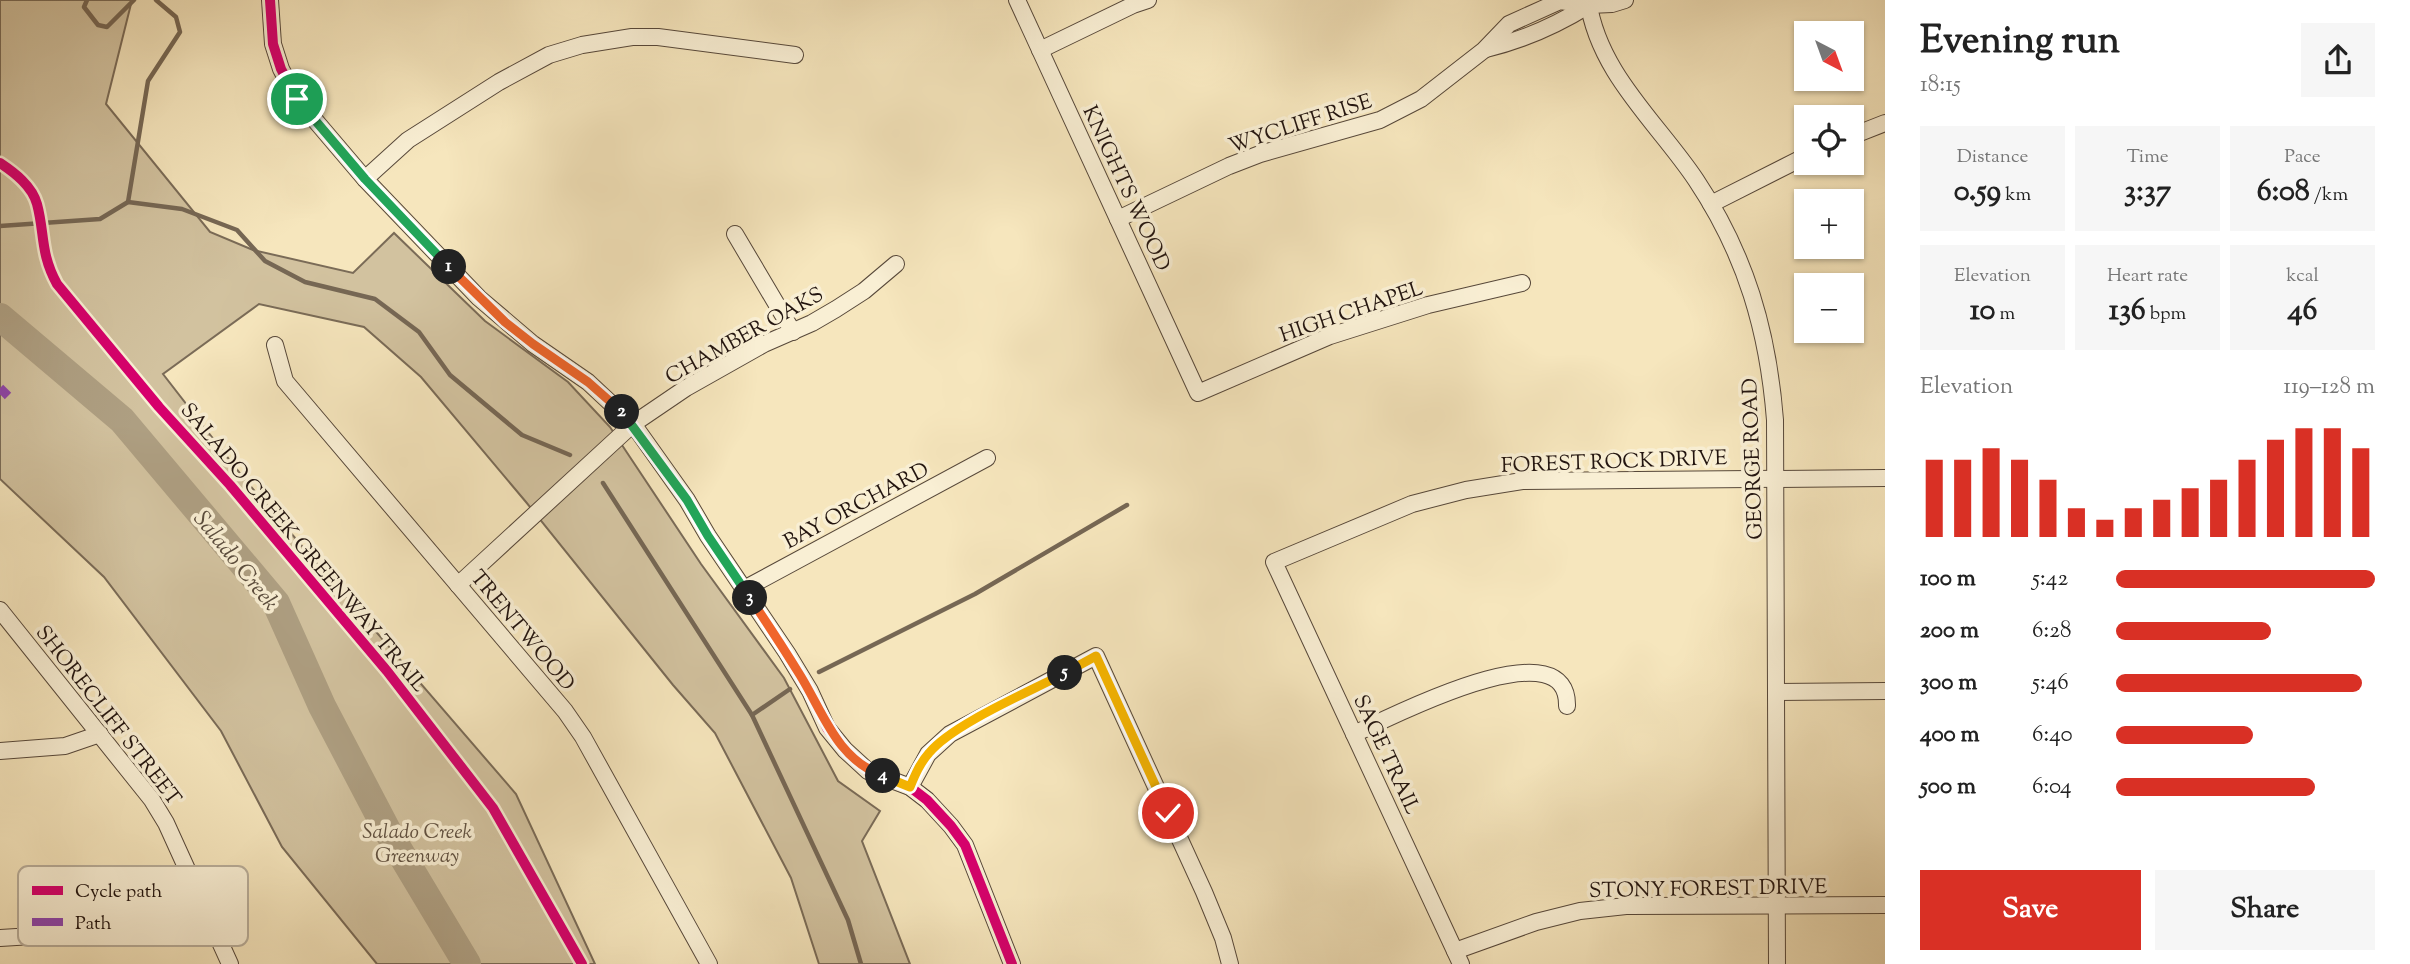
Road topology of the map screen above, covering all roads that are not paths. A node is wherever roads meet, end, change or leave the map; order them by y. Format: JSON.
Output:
{"nodes":[{"id":1,"x":270,"y":0,"type":"edge"},
{"id":2,"x":1017,"y":0,"type":"edge"},
{"id":3,"x":1148,"y":0,"type":"edge"},
{"id":4,"x":1625,"y":0,"type":"edge"},
{"id":5,"x":1589,"y":2,"type":"edge"},
{"id":6,"x":1040,"y":50,"type":"junction"},
{"id":7,"x":795,"y":55,"type":"dead end"},
{"id":8,"x":1885,"y":123,"type":"edge"},
{"id":9,"x":1864,"y":131,"type":"edge"},
{"id":10,"x":1794,"y":162,"type":"edge"},
{"id":11,"x":365,"y":179,"type":"junction"},
{"id":12,"x":1712,"y":204,"type":"junction"},
{"id":13,"x":1118,"y":219,"type":"junction"},
{"id":14,"x":735,"y":234,"type":"dead end"},
{"id":15,"x":897,"y":264,"type":"dead end"},
{"id":16,"x":1522,"y":283,"type":"dead end"},
{"id":17,"x":793,"y":332,"type":"junction"},
{"id":18,"x":275,"y":345,"type":"dead end"},
{"id":19,"x":1198,"y":393,"type":"joint"},
{"id":20,"x":633,"y":424,"type":"junction"},
{"id":21,"x":987,"y":458,"type":"dead end"},
{"id":22,"x":1776,"y":478,"type":"junction"},
{"id":23,"x":1885,"y":478,"type":"edge"},
{"id":24,"x":1273,"y":562,"type":"joint"},
{"id":25,"x":458,"y":585,"type":"junction"},
{"id":26,"x":744,"y":589,"type":"junction"},
{"id":27,"x":0,"y":610,"type":"edge"},
{"id":28,"x":1885,"y":691,"type":"edge"},
{"id":29,"x":1777,"y":692,"type":"junction"},
{"id":30,"x":1567,"y":706,"type":"dead end"},
{"id":31,"x":100,"y":734,"type":"junction"},
{"id":32,"x":1354,"y":734,"type":"junction"},
{"id":33,"x":0,"y":751,"type":"edge"},
{"id":34,"x":910,"y":787,"type":"junction"},
{"id":35,"x":185,"y":866,"type":"edge"},
{"id":36,"x":1885,"y":905,"type":"edge"},
{"id":37,"x":1777,"y":906,"type":"junction"},
{"id":38,"x":18,"y":937,"type":"edge"},
{"id":39,"x":0,"y":938,"type":"edge"},
{"id":40,"x":222,"y":946,"type":"edge"},
{"id":41,"x":1458,"y":957,"type":"edge"},
{"id":42,"x":230,"y":964,"type":"edge"},
{"id":43,"x":709,"y":964,"type":"edge"},
{"id":44,"x":1012,"y":964,"type":"edge"},
{"id":45,"x":1230,"y":964,"type":"edge"},
{"id":46,"x":1777,"y":964,"type":"edge"}],
"edges":[{"from":1,"to":11,"type":"street"},
{"from":2,"to":6,"type":"street","name":"KNIGHTS WOOD"},
{"from":3,"to":6,"type":"street"},
{"from":4,"to":5,"type":"street"},
{"from":5,"to":12,"type":"street","name":"GEORGE ROAD"},
{"from":5,"to":13,"type":"street","name":"WYCLIFF RISE"},
{"from":6,"to":13,"type":"street","name":"KNIGHTS WOOD"},
{"from":7,"to":11,"type":"street"},
{"from":8,"to":9,"type":"street"},
{"from":10,"to":12,"type":"street"},
{"from":11,"to":20,"type":"street"},
{"from":12,"to":22,"type":"street","name":"GEORGE ROAD"},
{"from":13,"to":19,"type":"street","name":"KNIGHTS WOOD"},
{"from":14,"to":17,"type":"street"},
{"from":15,"to":17,"type":"street","name":"CHAMBER OAKS"},
{"from":16,"to":19,"type":"street","name":"HIGH CHAPEL"},
{"from":17,"to":20,"type":"street","name":"CHAMBER OAKS"},
{"from":18,"to":25,"type":"street","name":"TRENTWOOD"},
{"from":20,"to":25,"type":"street","name":"CHAMBER OAKS"},
{"from":20,"to":26,"type":"street"},
{"from":21,"to":26,"type":"street","name":"BAY ORCHARD"},
{"from":22,"to":23,"type":"street","name":"FOREST ROCK DRIVE"},
{"from":22,"to":24,"type":"street","name":"FOREST ROCK DRIVE"},
{"from":22,"to":29,"type":"street","name":"GEORGE ROAD"},
{"from":24,"to":32,"type":"street","name":"SAGE TRAIL"},
{"from":25,"to":43,"type":"street","name":"TRENTWOOD"},
{"from":26,"to":34,"type":"street"},
{"from":27,"to":31,"type":"street","name":"SHORECLIFF STREET"},
{"from":28,"to":29,"type":"street"},
{"from":29,"to":37,"type":"street","name":"GEORGE ROAD"},
{"from":30,"to":32,"type":"street"},
{"from":31,"to":33,"type":"street"},
{"from":31,"to":35,"type":"street","name":"SHORECLIFF STREET"},
{"from":32,"to":41,"type":"street","name":"SAGE TRAIL"},
{"from":34,"to":44,"type":"street"},
{"from":34,"to":45,"type":"street"},
{"from":36,"to":37,"type":"street","name":"STONY FOREST DRIVE"},
{"from":37,"to":41,"type":"street","name":"STONY FOREST DRIVE"},
{"from":37,"to":46,"type":"street","name":"GEORGE ROAD"},
{"from":38,"to":39,"type":"street"},
{"from":40,"to":42,"type":"street","name":"SHORECLIFF STREET"}]}
